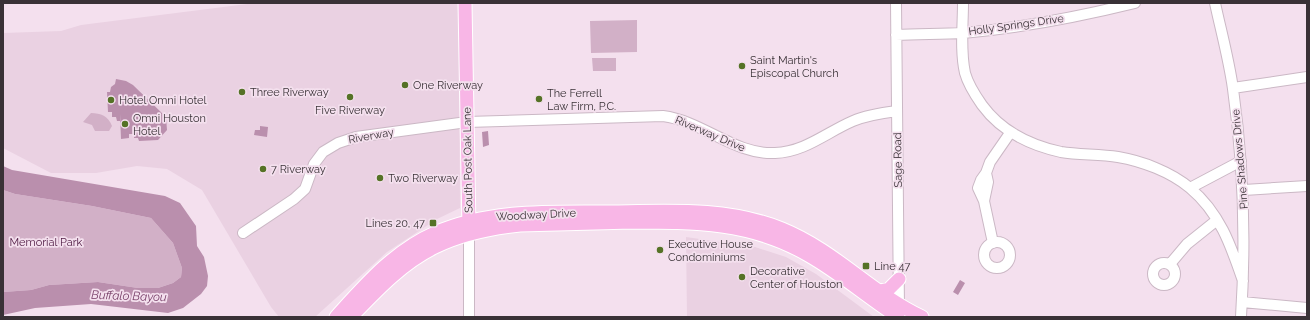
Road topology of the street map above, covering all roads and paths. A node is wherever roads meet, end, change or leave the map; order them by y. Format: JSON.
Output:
{"nodes":[{"id":1,"x":465,"y":3,"type":"edge"},
{"id":2,"x":896,"y":3,"type":"edge"},
{"id":3,"x":963,"y":3,"type":"edge"},
{"id":4,"x":1135,"y":3,"type":"edge"},
{"id":5,"x":1215,"y":3,"type":"edge"},
{"id":6,"x":963,"y":33,"type":"junction"},
{"id":7,"x":896,"y":35,"type":"junction"},
{"id":8,"x":1307,"y":77,"type":"edge"},
{"id":9,"x":1233,"y":88,"type":"junction"},
{"id":10,"x":897,"y":111,"type":"junction"},
{"id":11,"x":467,"y":122,"type":"junction"},
{"id":12,"x":1010,"y":133,"type":"junction"},
{"id":13,"x":1241,"y":161,"type":"junction"},
{"id":14,"x":1307,"y":186,"type":"edge"},
{"id":15,"x":1190,"y":188,"type":"junction"},
{"id":16,"x":1244,"y":190,"type":"junction"},
{"id":17,"x":468,"y":206,"type":"junction"},
{"id":18,"x":506,"y":215,"type":"junction"},
{"id":19,"x":584,"y":217,"type":"junction"},
{"id":20,"x":698,"y":217,"type":"junction"},
{"id":21,"x":1217,"y":220,"type":"junction"},
{"id":22,"x":468,"y":221,"type":"junction"},
{"id":23,"x":243,"y":233,"type":"dead end"},
{"id":24,"x":469,"y":235,"type":"junction"},
{"id":25,"x":993,"y":243,"type":"dead end"},
{"id":26,"x":1170,"y":264,"type":"dead end"},
{"id":27,"x":899,"y":279,"type":"junction"},
{"id":28,"x":1243,"y":281,"type":"junction"},
{"id":29,"x":880,"y":292,"type":"junction"},
{"id":30,"x":358,"y":302,"type":"junction"},
{"id":31,"x":1242,"y":302,"type":"junction"},
{"id":32,"x":1307,"y":308,"type":"edge"},
{"id":33,"x":898,"y":313,"type":"edge"},
{"id":34,"x":336,"y":317,"type":"edge"},
{"id":35,"x":351,"y":317,"type":"edge"},
{"id":36,"x":468,"y":317,"type":"edge"},
{"id":37,"x":922,"y":317,"type":"edge"},
{"id":38,"x":1241,"y":317,"type":"edge"}],
"edges":[{"from":1,"to":11,"type":"main road","name":"South Post Oak Lane"},
{"from":2,"to":7,"type":"street","name":"Sage Road"},
{"from":3,"to":6,"type":"street"},
{"from":4,"to":6,"type":"street","name":"Holly Springs Drive"},
{"from":5,"to":9,"type":"street","name":"Pine Shadows Drive"},
{"from":6,"to":7,"type":"street","name":"Holly Springs Drive"},
{"from":6,"to":12,"type":"street"},
{"from":7,"to":10,"type":"street","name":"Sage Road"},
{"from":8,"to":9,"type":"street"},
{"from":9,"to":13,"type":"street","name":"Pine Shadows Drive"},
{"from":10,"to":11,"type":"street","name":"Riverway Drive"},
{"from":10,"to":27,"type":"street","name":"Sage Road"},
{"from":11,"to":17,"type":"main road","name":"South Post Oak Lane"},
{"from":11,"to":23,"type":"street","name":"Riverway"},
{"from":12,"to":15,"type":"street"},
{"from":12,"to":25,"type":"street"},
{"from":13,"to":15,"type":"street"},
{"from":13,"to":16,"type":"street","name":"Pine Shadows Drive"},
{"from":14,"to":16,"type":"street"},
{"from":15,"to":21,"type":"street"},
{"from":16,"to":28,"type":"street","name":"Pine Shadows Drive"},
{"from":17,"to":18,"type":"main road"},
{"from":17,"to":22,"type":"main road","name":"South Post Oak Lane"},
{"from":18,"to":19,"type":"main road","name":"Woodway Drive"},
{"from":18,"to":22,"type":"main road","name":"Woodway Drive"},
{"from":19,"to":20,"type":"main road","name":"Woodway Drive"},
{"from":19,"to":24,"type":"main road","name":"Woodway Drive"},
{"from":20,"to":29,"type":"main road","name":"Woodway Drive"},
{"from":20,"to":33,"type":"main road","name":"Woodway Drive"},
{"from":21,"to":26,"type":"street"},
{"from":21,"to":28,"type":"street"},
{"from":22,"to":24,"type":"main road","name":"South Post Oak Lane"},
{"from":22,"to":30,"type":"main road","name":"Woodway Drive"},
{"from":24,"to":30,"type":"main road","name":"Woodway Drive"},
{"from":24,"to":36,"type":"street","name":"South Post Oak Lane"},
{"from":27,"to":29,"type":"main road"},
{"from":27,"to":33,"type":"street","name":"Sage Road"},
{"from":28,"to":31,"type":"street","name":"Pine Shadows Drive"},
{"from":29,"to":33,"type":"main road","name":"Woodway Drive"},
{"from":30,"to":34,"type":"main road","name":"Woodway Drive"},
{"from":30,"to":35,"type":"main road","name":"Woodway Drive"},
{"from":31,"to":32,"type":"street"},
{"from":31,"to":38,"type":"street","name":"Pine Shadows Drive"},
{"from":33,"to":37,"type":"main road","name":"Woodway Drive"}]}
